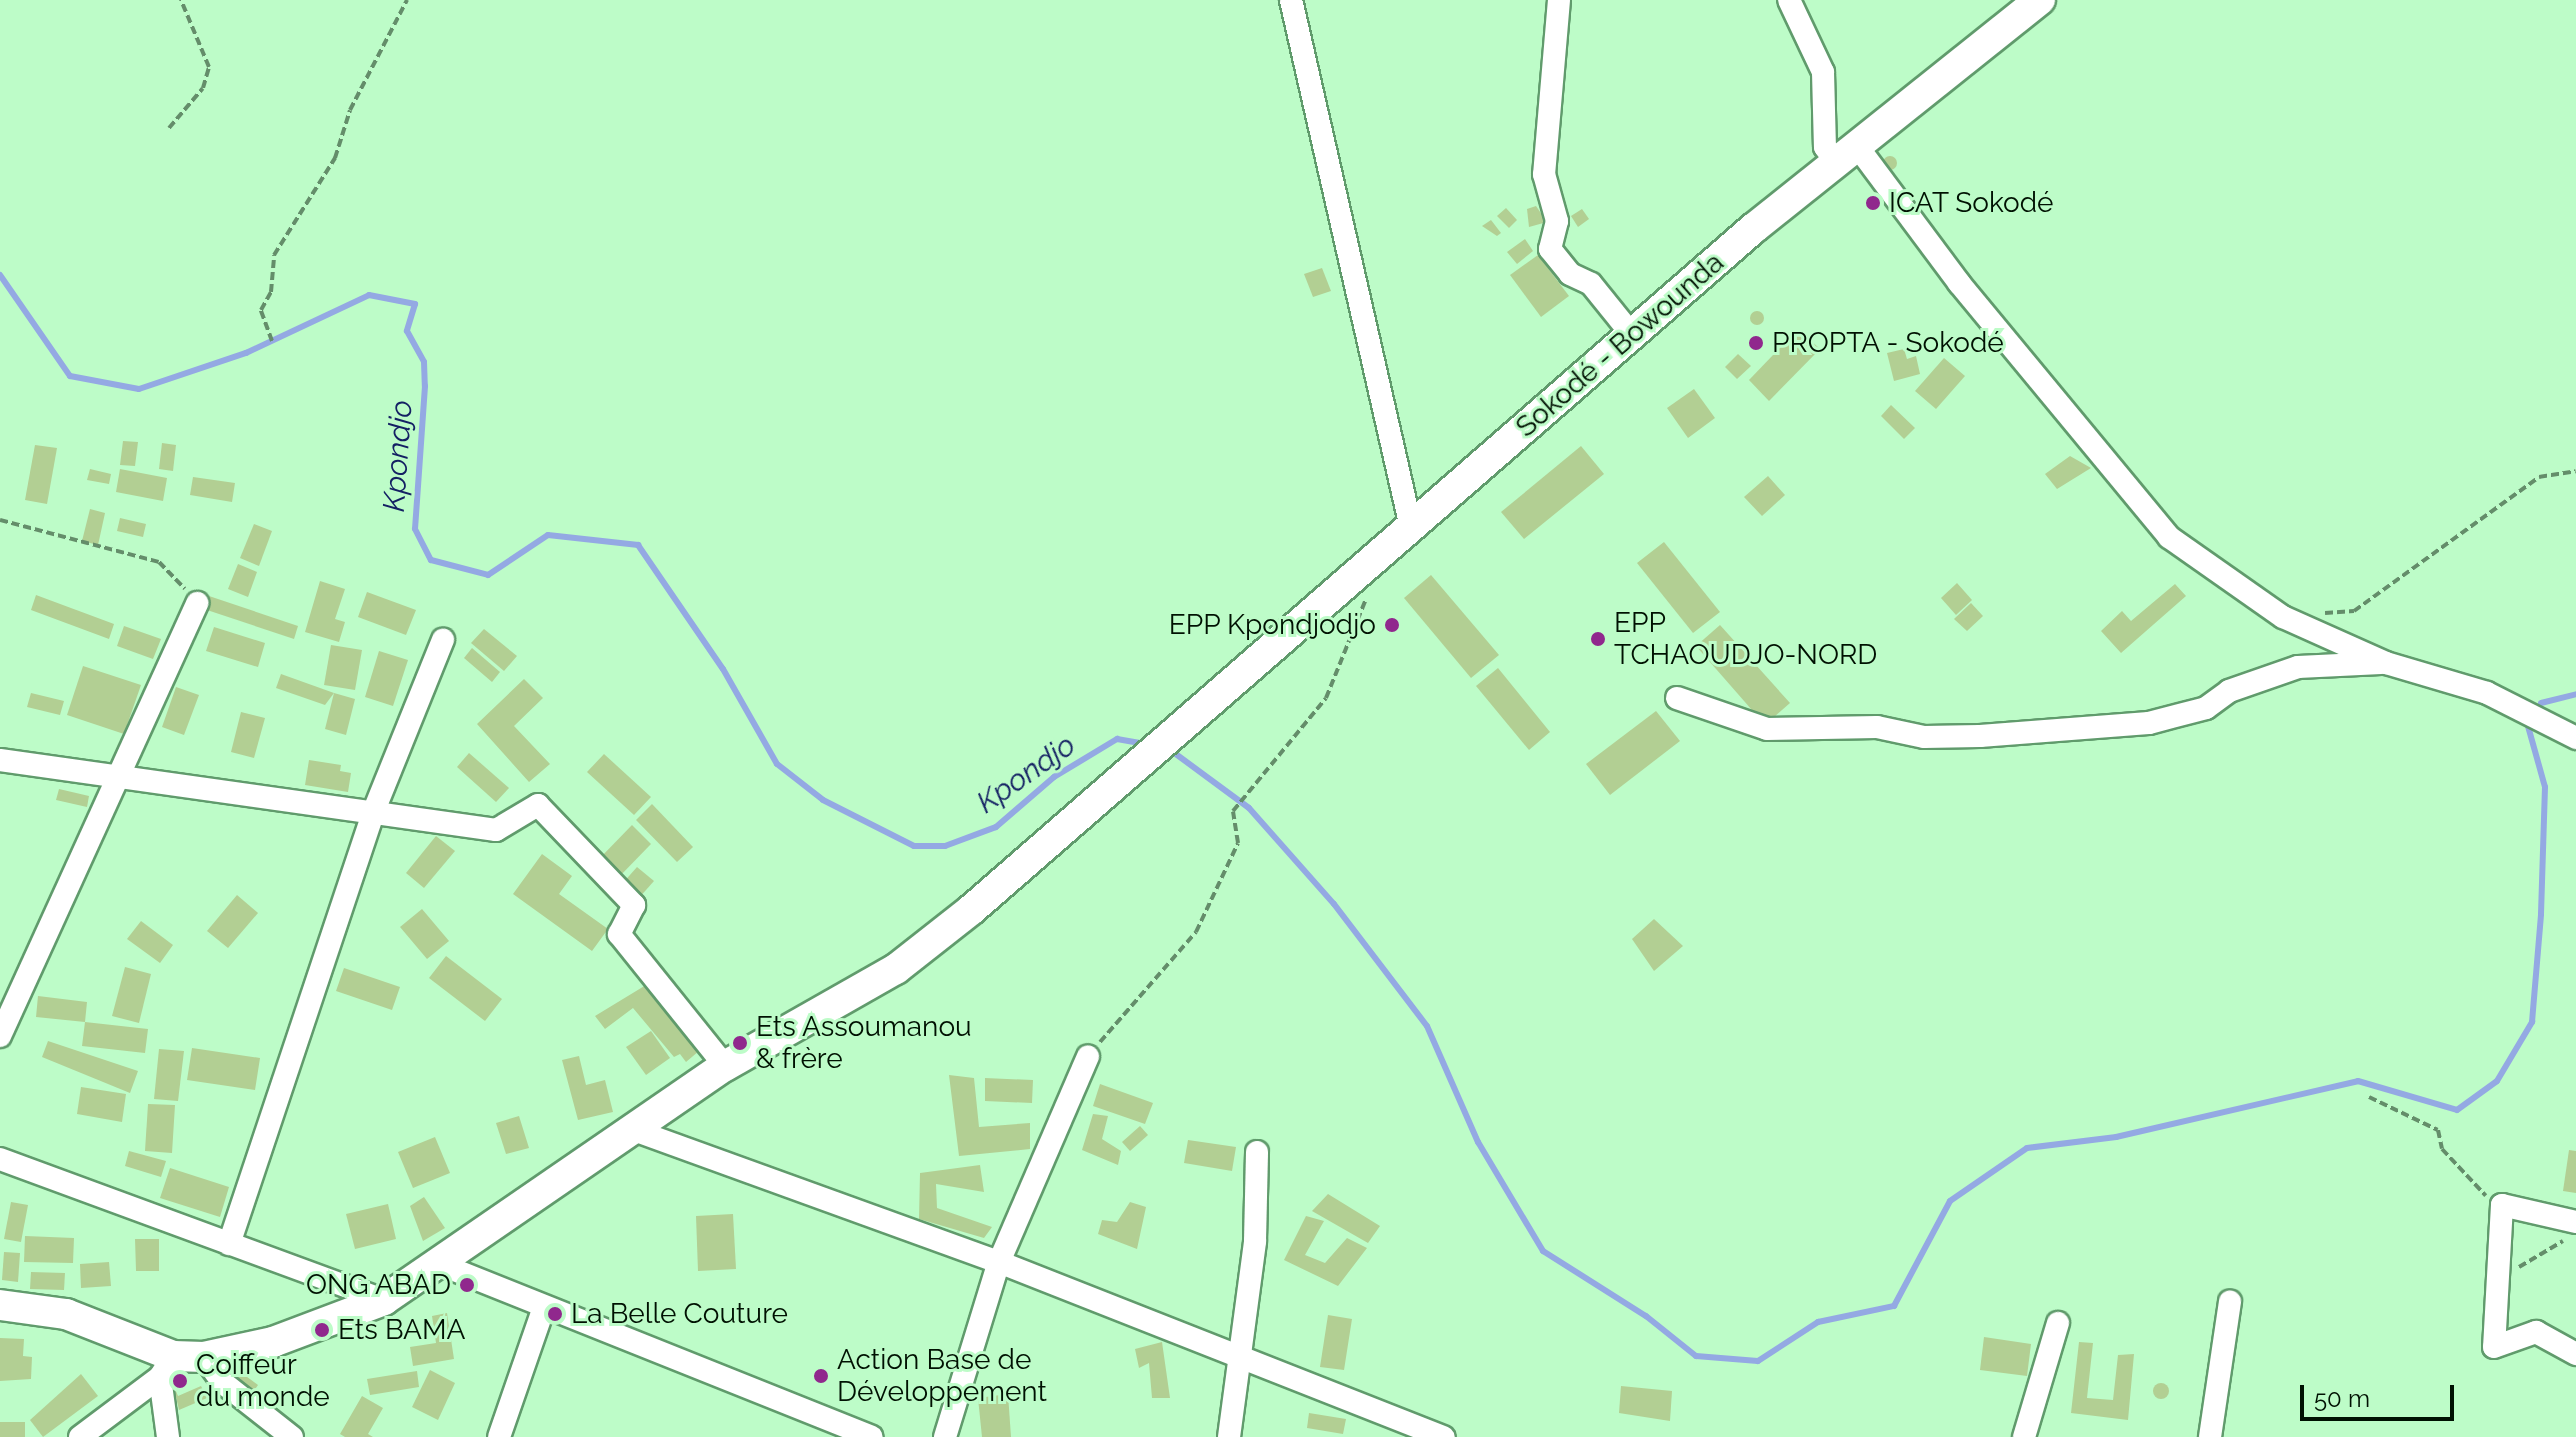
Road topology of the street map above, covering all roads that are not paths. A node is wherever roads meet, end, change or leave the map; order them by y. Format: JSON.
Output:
{"nodes":[{"id":1,"x":1291,"y":0,"type":"edge"},
{"id":2,"x":1559,"y":0,"type":"edge"},
{"id":3,"x":1789,"y":0,"type":"edge"},
{"id":4,"x":2040,"y":0,"type":"edge"},
{"id":5,"x":1846,"y":154,"type":"junction"},
{"id":6,"x":1633,"y":336,"type":"junction"},
{"id":7,"x":1410,"y":523,"type":"junction"},
{"id":8,"x":197,"y":603,"type":"road end"},
{"id":9,"x":443,"y":640,"type":"dead end"},
{"id":10,"x":2386,"y":663,"type":"junction"},
{"id":11,"x":1677,"y":698,"type":"dead end"},
{"id":12,"x":2576,"y":738,"type":"edge"},
{"id":13,"x":0,"y":760,"type":"edge"},
{"id":14,"x":123,"y":776,"type":"junction"},
{"id":15,"x":373,"y":813,"type":"junction"},
{"id":16,"x":0,"y":1036,"type":"edge"},
{"id":17,"x":1088,"y":1056,"type":"road end"},
{"id":18,"x":725,"y":1066,"type":"junction"},
{"id":19,"x":631,"y":1129,"type":"junction"},
{"id":20,"x":1257,"y":1152,"type":"dead end"},
{"id":21,"x":0,"y":1159,"type":"edge"},
{"id":22,"x":2576,"y":1222,"type":"edge"},
{"id":23,"x":229,"y":1244,"type":"junction"},
{"id":24,"x":999,"y":1262,"type":"junction"},
{"id":25,"x":437,"y":1263,"type":"junction"},
{"id":26,"x":384,"y":1300,"type":"junction"},
{"id":27,"x":2230,"y":1301,"type":"dead end"},
{"id":28,"x":0,"y":1305,"type":"edge"},
{"id":29,"x":544,"y":1307,"type":"junction"},
{"id":30,"x":2058,"y":1323,"type":"dead end"},
{"id":31,"x":2576,"y":1354,"type":"edge"},
{"id":32,"x":204,"y":1357,"type":"junction"},
{"id":33,"x":1238,"y":1358,"type":"junction"},
{"id":34,"x":166,"y":1367,"type":"junction"},
{"id":35,"x":80,"y":1437,"type":"edge"},
{"id":36,"x":168,"y":1437,"type":"edge"},
{"id":37,"x":292,"y":1437,"type":"edge"},
{"id":38,"x":499,"y":1437,"type":"edge"},
{"id":39,"x":871,"y":1437,"type":"edge"},
{"id":40,"x":945,"y":1437,"type":"edge"},
{"id":41,"x":1229,"y":1437,"type":"edge"},
{"id":42,"x":1444,"y":1437,"type":"edge"},
{"id":43,"x":2024,"y":1437,"type":"edge"},
{"id":44,"x":2210,"y":1437,"type":"edge"}],
"edges":[{"from":1,"to":7,"type":"street"},
{"from":2,"to":6,"type":"street"},
{"from":3,"to":5,"type":"street"},
{"from":4,"to":5,"type":"main road","name":"Sokodé - Bowounda"},
{"from":5,"to":6,"type":"main road","name":"Sokodé - Bowounda"},
{"from":5,"to":10,"type":"street"},
{"from":6,"to":7,"type":"main road","name":"Sokodé - Bowounda"},
{"from":7,"to":18,"type":"main road","name":"Sokodé - Bowounda"},
{"from":8,"to":14,"type":"street"},
{"from":9,"to":15,"type":"street"},
{"from":10,"to":11,"type":"street"},
{"from":10,"to":12,"type":"street"},
{"from":13,"to":14,"type":"street"},
{"from":14,"to":15,"type":"street"},
{"from":14,"to":16,"type":"street"},
{"from":15,"to":18,"type":"street"},
{"from":15,"to":23,"type":"street"},
{"from":17,"to":24,"type":"street"},
{"from":18,"to":19,"type":"main road","name":"Sokodé - Bowounda"},
{"from":19,"to":24,"type":"street"},
{"from":19,"to":25,"type":"main road","name":"Sokodé - Bowounda"},
{"from":20,"to":33,"type":"street"},
{"from":21,"to":23,"type":"street"},
{"from":22,"to":31,"type":"street"},
{"from":23,"to":26,"type":"street"},
{"from":24,"to":33,"type":"street"},
{"from":24,"to":40,"type":"street"},
{"from":25,"to":26,"type":"main road","name":"Sokodé - Bowounda"},
{"from":25,"to":29,"type":"street"},
{"from":26,"to":32,"type":"main road","name":"Sokodé - Bowounda"},
{"from":27,"to":44,"type":"street"},
{"from":28,"to":34,"type":"main road","name":"Sokodé - Bowounda"},
{"from":29,"to":38,"type":"street"},
{"from":29,"to":39,"type":"street"},
{"from":30,"to":43,"type":"street"},
{"from":32,"to":34,"type":"main road","name":"Sokodé - Bowounda"},
{"from":32,"to":37,"type":"street"},
{"from":33,"to":41,"type":"street"},
{"from":33,"to":42,"type":"street"},
{"from":34,"to":35,"type":"street"},
{"from":34,"to":36,"type":"street"}]}
